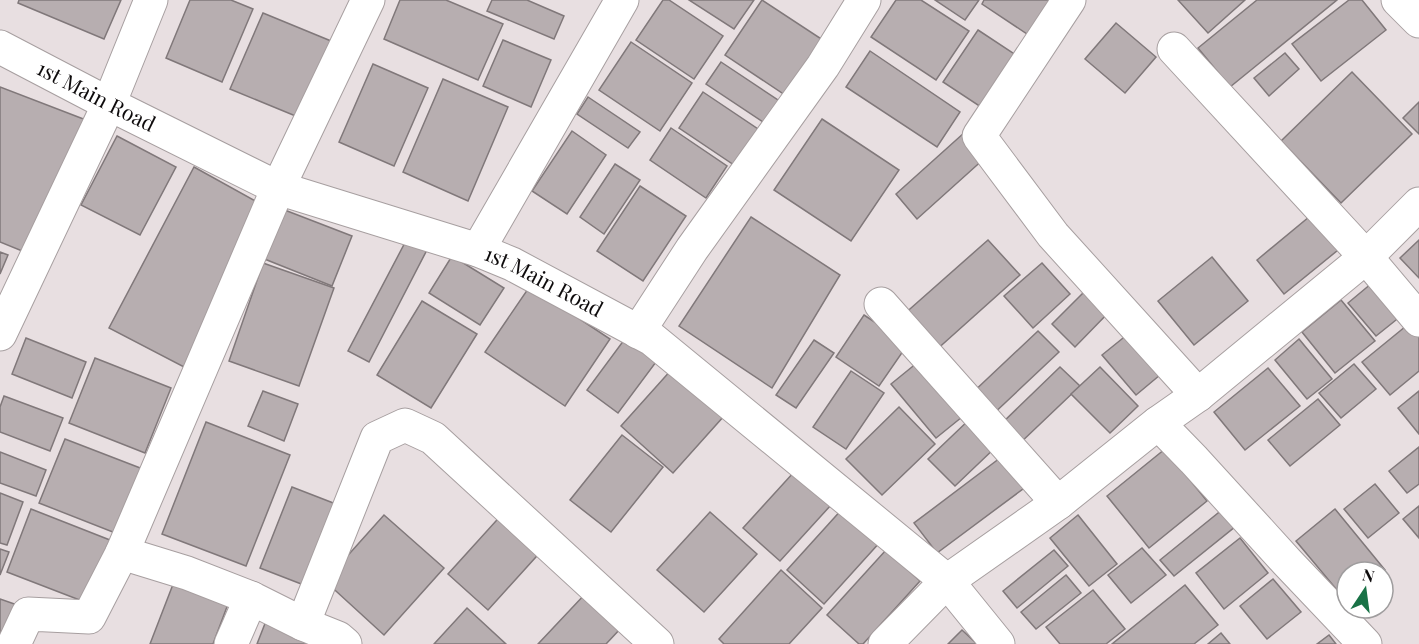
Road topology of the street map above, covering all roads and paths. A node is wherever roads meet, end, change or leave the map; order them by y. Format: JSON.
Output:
{"nodes":[{"id":1,"x":151,"y":0,"type":"edge"},
{"id":2,"x":368,"y":0,"type":"edge"},
{"id":3,"x":622,"y":0,"type":"edge"},
{"id":4,"x":864,"y":0,"type":"edge"},
{"id":5,"x":1069,"y":0,"type":"edge"},
{"id":6,"x":1398,"y":0,"type":"edge"},
{"id":7,"x":1419,"y":21,"type":"edge"},
{"id":8,"x":0,"y":47,"type":"edge"},
{"id":9,"x":1174,"y":49,"type":"dead end"},
{"id":10,"x":109,"y":105,"type":"junction"},
{"id":11,"x":278,"y":188,"type":"junction"},
{"id":12,"x":1419,"y":204,"type":"edge"},
{"id":13,"x":478,"y":250,"type":"junction"},
{"id":14,"x":1365,"y":257,"type":"junction"},
{"id":15,"x":880,"y":304,"type":"dead end"},
{"id":16,"x":1419,"y":320,"type":"edge"},
{"id":17,"x":638,"y":332,"type":"junction"},
{"id":18,"x":0,"y":334,"type":"edge"},
{"id":19,"x":1198,"y":396,"type":"junction"},
{"id":20,"x":1158,"y":423,"type":"junction"},
{"id":21,"x":1058,"y":503,"type":"junction"},
{"id":22,"x":122,"y":553,"type":"junction"},
{"id":23,"x":947,"y":581,"type":"junction"},
{"id":24,"x":251,"y":598,"type":"junction"},
{"id":25,"x":303,"y":624,"type":"junction"},
{"id":26,"x":14,"y":644,"type":"edge"},
{"id":27,"x":231,"y":644,"type":"edge"},
{"id":28,"x":345,"y":644,"type":"edge"},
{"id":29,"x":657,"y":644,"type":"edge"},
{"id":30,"x":885,"y":644,"type":"edge"},
{"id":31,"x":998,"y":644,"type":"edge"},
{"id":32,"x":1365,"y":644,"type":"edge"}],
"edges":[{"from":1,"to":10,"type":"street"},
{"from":2,"to":11,"type":"street"},
{"from":3,"to":13,"type":"street"},
{"from":4,"to":17,"type":"street"},
{"from":5,"to":19,"type":"street"},
{"from":6,"to":7,"type":"street"},
{"from":8,"to":10,"type":"street","name":"1st Main Road"},
{"from":9,"to":14,"type":"street"},
{"from":10,"to":11,"type":"street","name":"1st Main Road"},
{"from":10,"to":18,"type":"street"},
{"from":11,"to":13,"type":"street","name":"1st Main Road"},
{"from":11,"to":22,"type":"street"},
{"from":12,"to":14,"type":"street"},
{"from":13,"to":17,"type":"street","name":"1st Main Road"},
{"from":14,"to":16,"type":"street"},
{"from":14,"to":19,"type":"street"},
{"from":15,"to":21,"type":"street"},
{"from":17,"to":23,"type":"street","name":"1st Main Road"},
{"from":19,"to":20,"type":"street"},
{"from":20,"to":21,"type":"street"},
{"from":20,"to":32,"type":"street"},
{"from":21,"to":23,"type":"street"},
{"from":22,"to":24,"type":"street"},
{"from":22,"to":26,"type":"street"},
{"from":23,"to":30,"type":"street"},
{"from":23,"to":31,"type":"street","name":"1st Main Road"},
{"from":24,"to":25,"type":"street"},
{"from":24,"to":27,"type":"street"},
{"from":25,"to":28,"type":"street"},
{"from":25,"to":29,"type":"street"}]}
